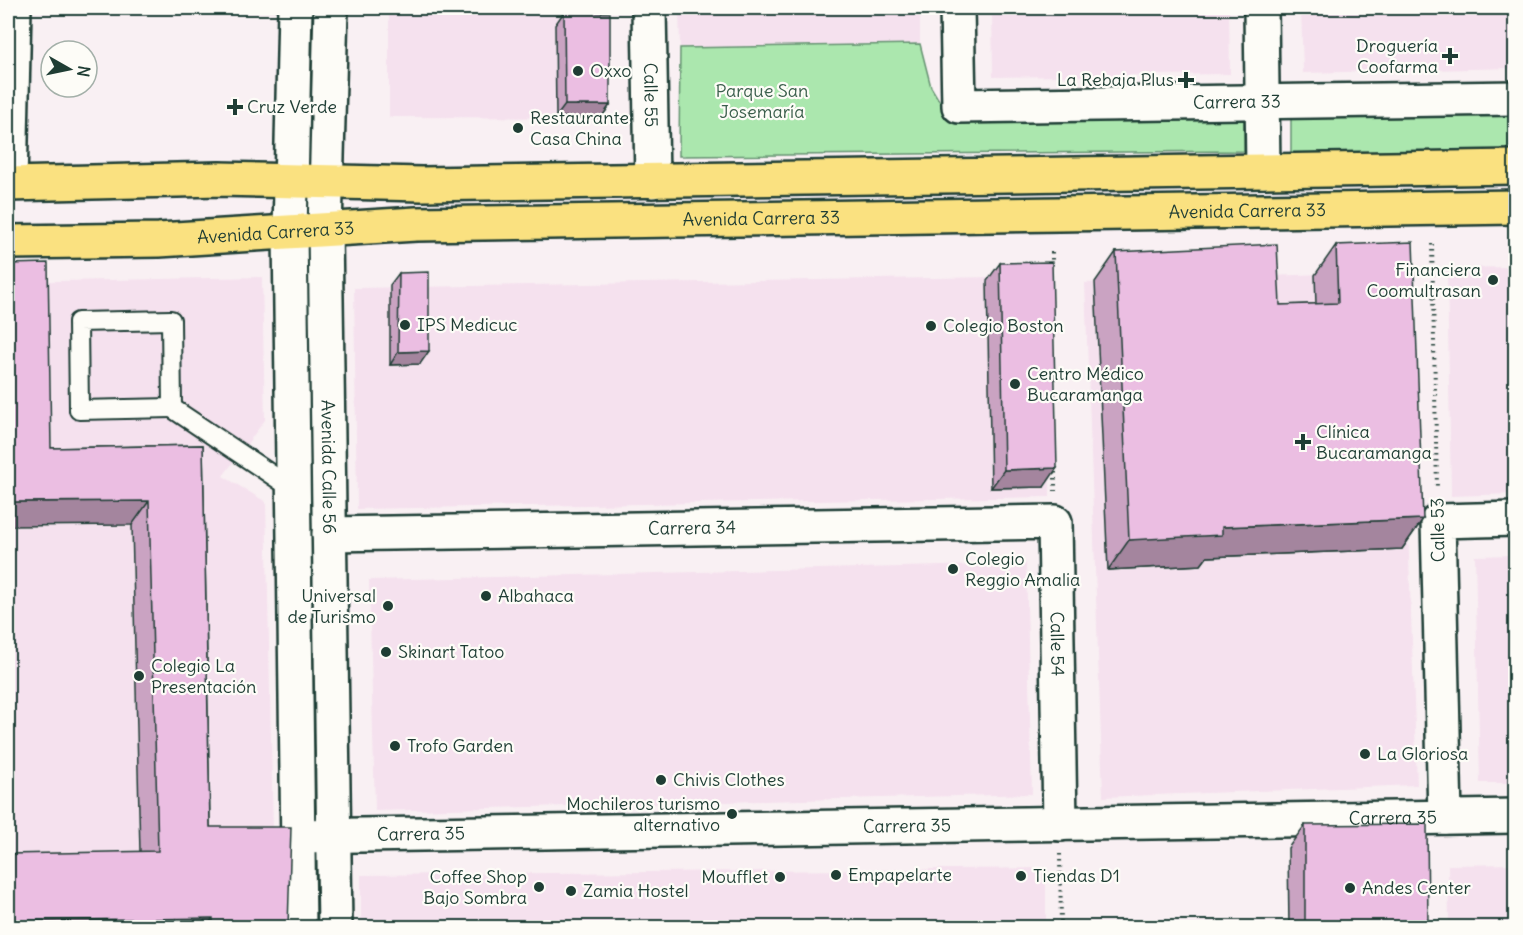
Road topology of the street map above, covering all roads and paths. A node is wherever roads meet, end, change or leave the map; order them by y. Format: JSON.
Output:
{"nodes":[{"id":1,"x":14,"y":8,"type":"edge"},
{"id":2,"x":295,"y":8,"type":"edge"},
{"id":3,"x":331,"y":8,"type":"edge"},
{"id":4,"x":649,"y":8,"type":"edge"},
{"id":5,"x":957,"y":8,"type":"edge"},
{"id":6,"x":1261,"y":8,"type":"edge"},
{"id":7,"x":1515,"y":98,"type":"edge"},
{"id":8,"x":1262,"y":102,"type":"junction"},
{"id":9,"x":1515,"y":167,"type":"edge"},
{"id":10,"x":1263,"y":171,"type":"junction"},
{"id":11,"x":291,"y":180,"type":"junction"},
{"id":12,"x":326,"y":181,"type":"junction"},
{"id":13,"x":652,"y":181,"type":"junction"},
{"id":14,"x":9,"y":184,"type":"edge"},
{"id":15,"x":1515,"y":207,"type":"edge"},
{"id":16,"x":325,"y":230,"type":"junction"},
{"id":17,"x":290,"y":232,"type":"junction"},
{"id":18,"x":8,"y":242,"type":"edge"},
{"id":19,"x":1432,"y":244,"type":"dead end"},
{"id":20,"x":1052,"y":252,"type":"dead end"},
{"id":21,"x":1052,"y":275,"type":"edge"},
{"id":22,"x":172,"y":408,"type":"junction"},
{"id":23,"x":1055,"y":463,"type":"edge"},
{"id":24,"x":293,"y":489,"type":"junction"},
{"id":25,"x":1515,"y":519,"type":"edge"},
{"id":26,"x":1438,"y":521,"type":"junction"},
{"id":27,"x":1055,"y":522,"type":"junction"},
{"id":28,"x":329,"y":534,"type":"junction"},
{"id":29,"x":1515,"y":816,"type":"edge"},
{"id":30,"x":1445,"y":817,"type":"junction"},
{"id":31,"x":1060,"y":824,"type":"junction"},
{"id":32,"x":334,"y":835,"type":"junction"},
{"id":33,"x":298,"y":836,"type":"junction"},
{"id":34,"x":299,"y":927,"type":"edge"},
{"id":35,"x":335,"y":927,"type":"edge"},
{"id":36,"x":1061,"y":927,"type":"edge"}],
"edges":[{"from":1,"to":14,"type":"street"},
{"from":2,"to":11,"type":"street","name":"Avenida Calle 56"},
{"from":3,"to":12,"type":"street","name":"Avenida Calle 56"},
{"from":4,"to":13,"type":"street","name":"Calle 55"},
{"from":5,"to":8,"type":"street","name":"Carrera 33"},
{"from":6,"to":8,"type":"street"},
{"from":7,"to":8,"type":"street","name":"Carrera 33"},
{"from":8,"to":10,"type":"street"},
{"from":9,"to":10,"type":"main road"},
{"from":10,"to":13,"type":"main road"},
{"from":11,"to":12,"type":"main road"},
{"from":11,"to":14,"type":"main road"},
{"from":11,"to":17,"type":"street","name":"Avenida Calle 56"},
{"from":12,"to":13,"type":"main road"},
{"from":12,"to":16,"type":"street","name":"Avenida Calle 56"},
{"from":15,"to":16,"type":"main road","name":"Avenida Carrera 33"},
{"from":16,"to":17,"type":"main road","name":"Avenida Carrera 33"},
{"from":16,"to":28,"type":"street","name":"Avenida Calle 56"},
{"from":17,"to":18,"type":"main road","name":"Avenida Carrera 33"},
{"from":17,"to":24,"type":"street","name":"Avenida Calle 56"},
{"from":19,"to":26,"type":"path","name":"Calle 53"},
{"from":20,"to":21,"type":"path"},
{"from":22,"to":22,"type":"lane"},
{"from":22,"to":24,"type":"lane"},
{"from":23,"to":27,"type":"path"},
{"from":24,"to":33,"type":"street","name":"Avenida Calle 56"},
{"from":25,"to":26,"type":"street"},
{"from":26,"to":30,"type":"street","name":"Calle 53"},
{"from":27,"to":28,"type":"street","name":"Carrera 34"},
{"from":27,"to":31,"type":"street","name":"Calle 54"},
{"from":28,"to":32,"type":"street","name":"Avenida Calle 56"},
{"from":29,"to":30,"type":"street","name":"Carrera 35"},
{"from":30,"to":31,"type":"street","name":"Carrera 35"},
{"from":31,"to":32,"type":"street","name":"Carrera 35"},
{"from":31,"to":36,"type":"path"},
{"from":32,"to":33,"type":"street","name":"Carrera 35"},
{"from":32,"to":35,"type":"street","name":"Avenida Calle 56"},
{"from":33,"to":34,"type":"street","name":"Avenida Calle 56"}]}
